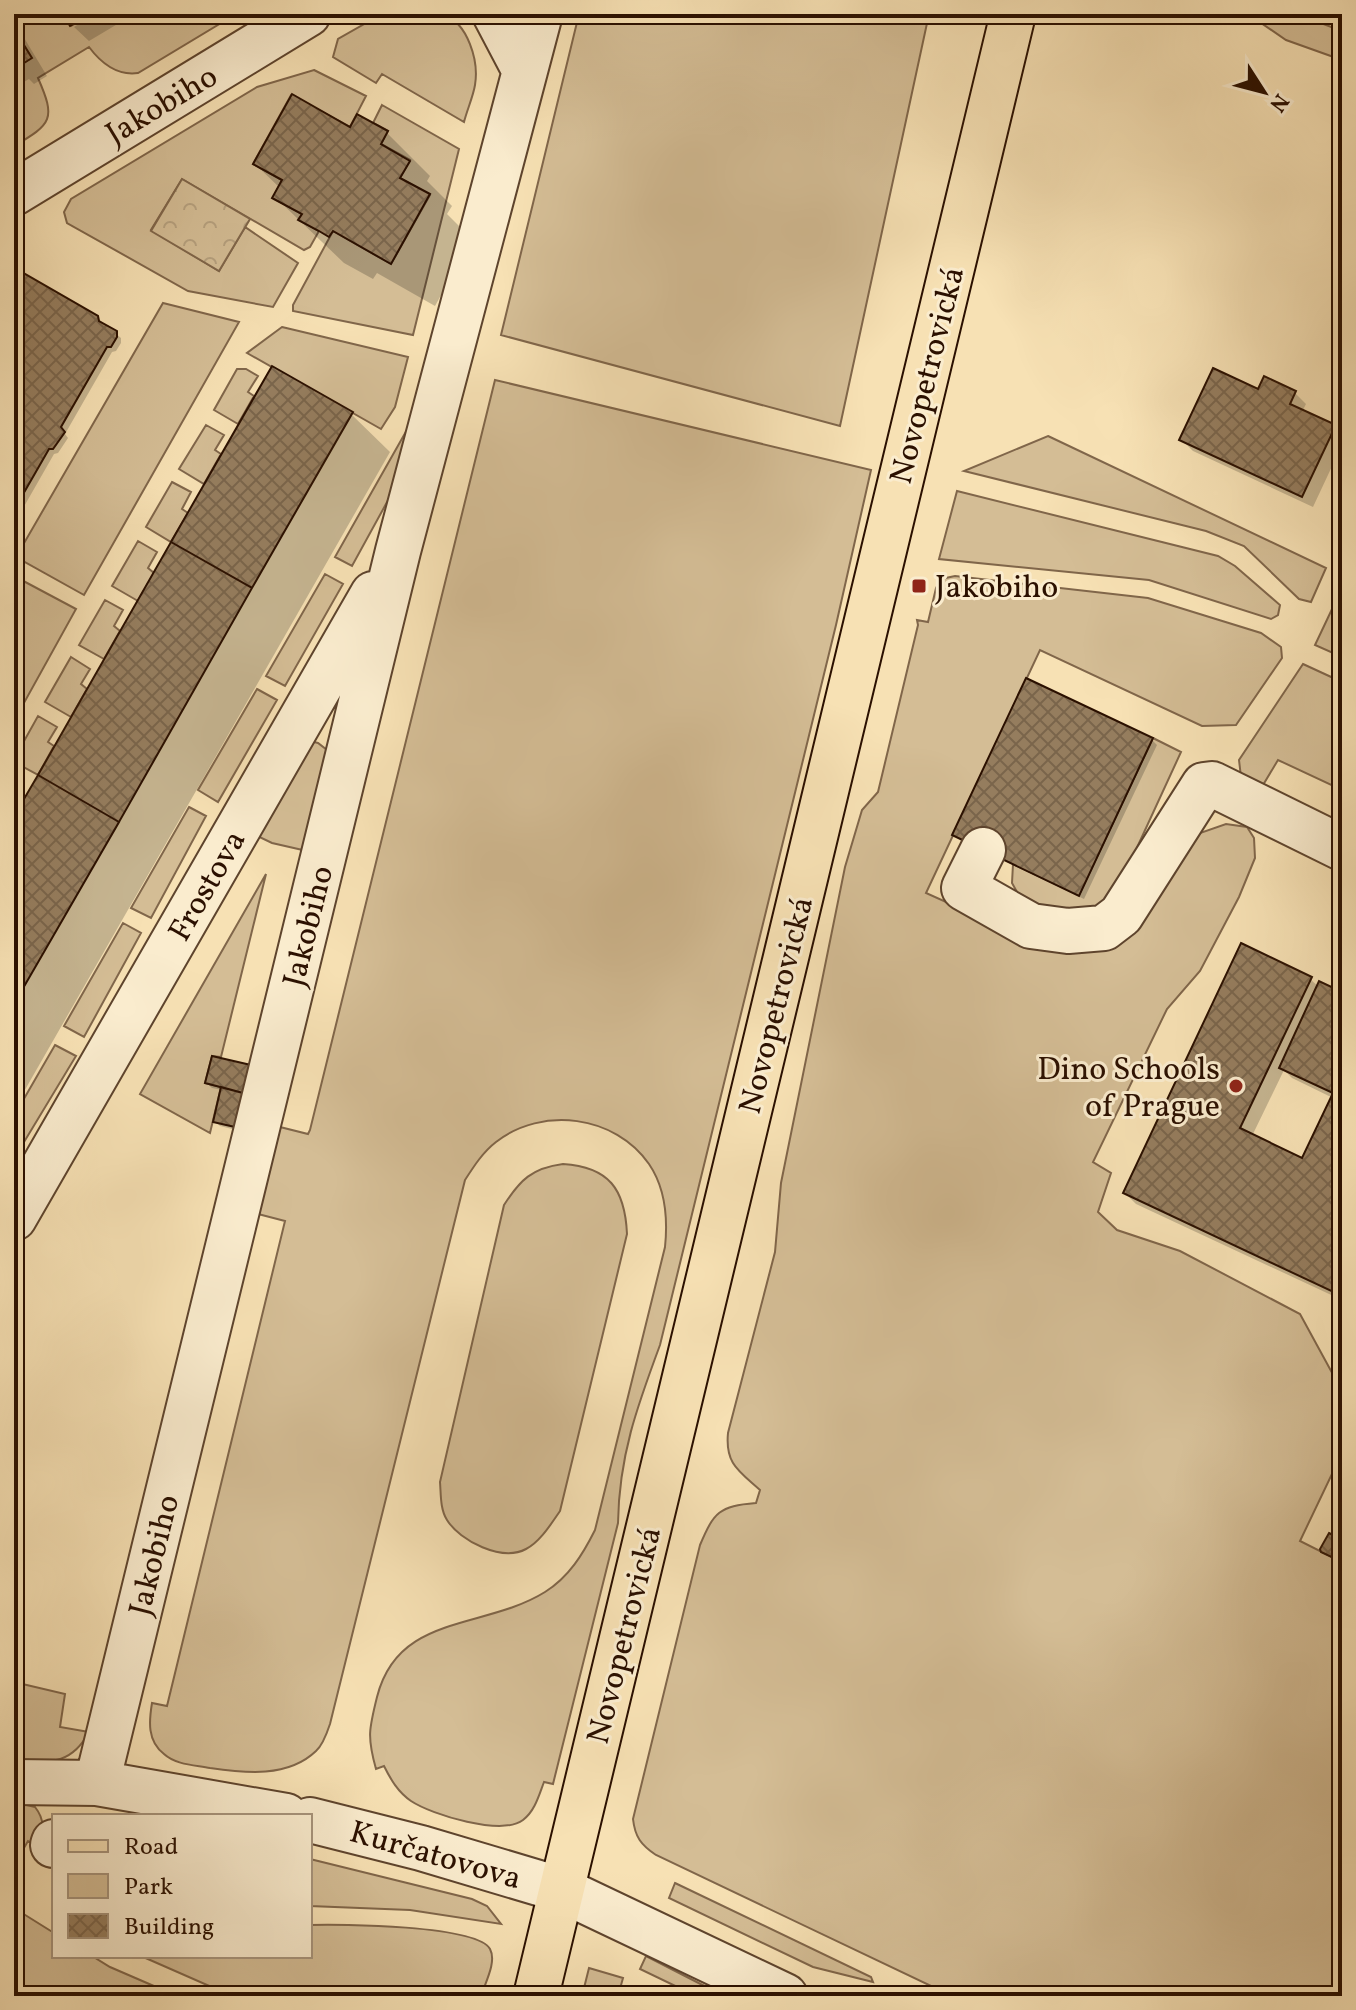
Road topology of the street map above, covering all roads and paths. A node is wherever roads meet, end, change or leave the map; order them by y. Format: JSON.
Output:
{"nodes":[{"id":1,"x":308,"y":14,"type":"edge"},
{"id":2,"x":495,"y":14,"type":"edge"},
{"id":3,"x":540,"y":14,"type":"edge"},
{"id":4,"x":1013,"y":14,"type":"edge"},
{"id":5,"x":525,"y":71,"type":"junction"},
{"id":6,"x":14,"y":193,"type":"edge"},
{"id":7,"x":398,"y":551,"type":"junction"},
{"id":8,"x":1342,"y":848,"type":"edge"},
{"id":9,"x":983,"y":850,"type":"dead end"},
{"id":10,"x":14,"y":1218,"type":"edge"},
{"id":11,"x":14,"y":1782,"type":"edge"},
{"id":12,"x":77,"y":1794,"type":"edge"},
{"id":13,"x":267,"y":1814,"type":"edge"},
{"id":14,"x":312,"y":1821,"type":"edge"},
{"id":15,"x":562,"y":1890,"type":"junction"},
{"id":16,"x":536,"y":1996,"type":"edge"},
{"id":17,"x":785,"y":1996,"type":"edge"}],
"edges":[{"from":1,"to":6,"type":"street","name":"Jakobiho"},
{"from":2,"to":5,"type":"street"},
{"from":3,"to":5,"type":"street","name":"Jakobiho"},
{"from":4,"to":15,"type":"main road","name":"Novopetrovická"},
{"from":5,"to":7,"type":"street","name":"Jakobiho"},
{"from":7,"to":10,"type":"street","name":"Frostova"},
{"from":7,"to":12,"type":"street","name":"Jakobiho"},
{"from":8,"to":9,"type":"street"},
{"from":11,"to":12,"type":"street"},
{"from":12,"to":13,"type":"street"},
{"from":14,"to":15,"type":"street","name":"Kurčatovova"},
{"from":15,"to":16,"type":"main road","name":"Novopetrovická"},
{"from":15,"to":17,"type":"street","name":"Kurčatovova"}]}
